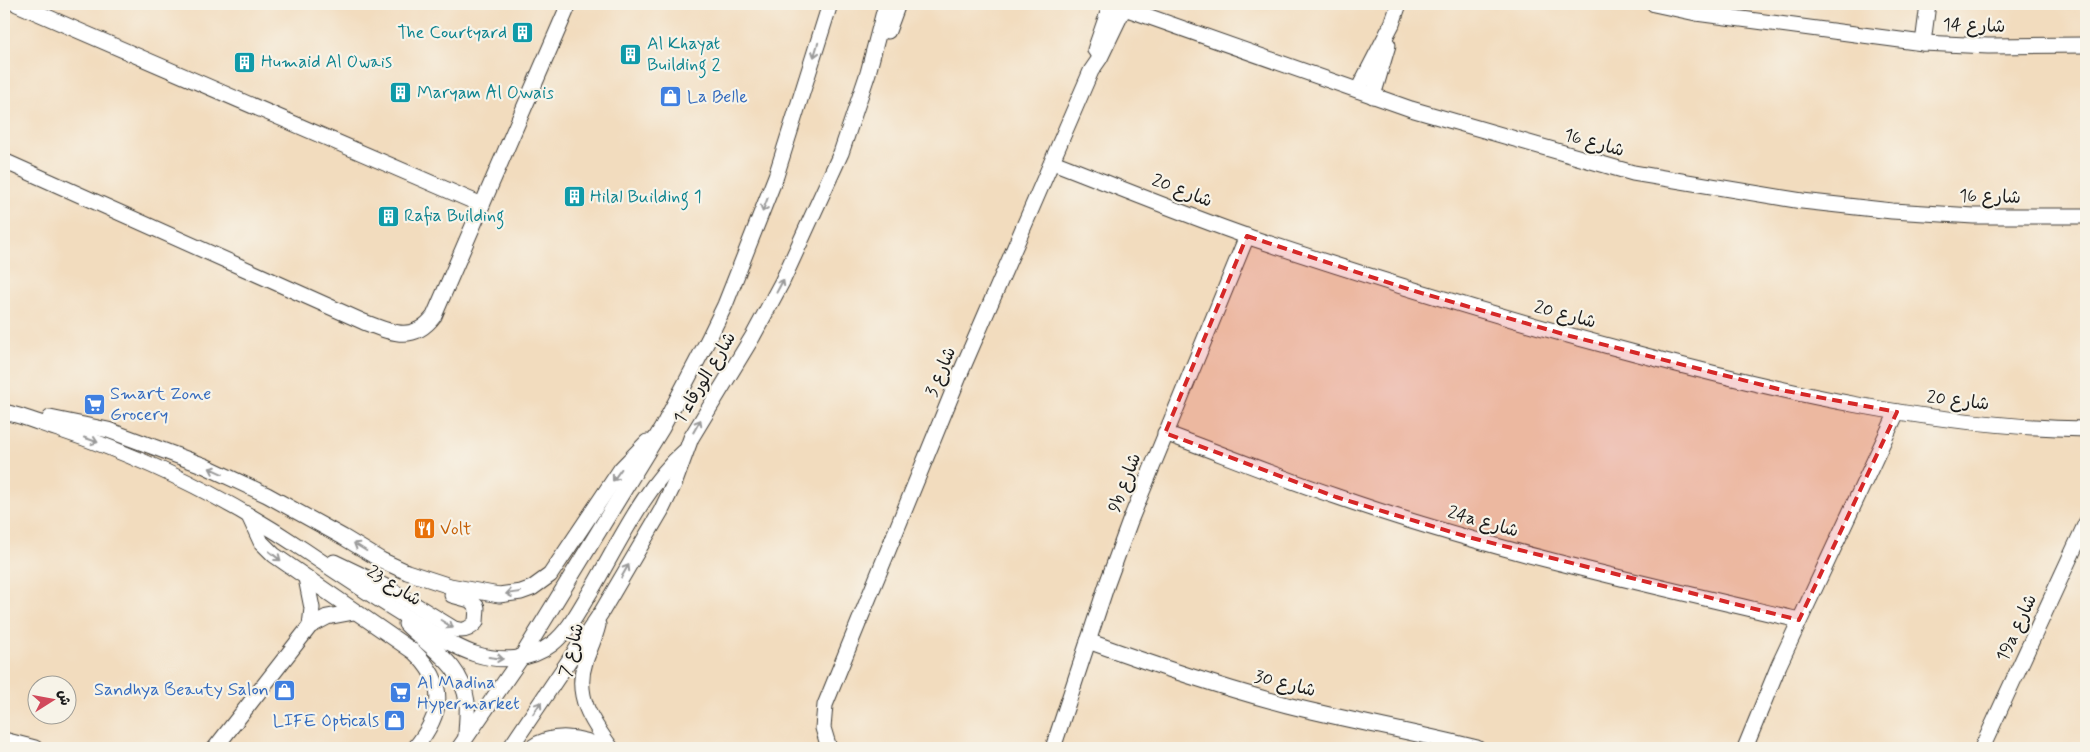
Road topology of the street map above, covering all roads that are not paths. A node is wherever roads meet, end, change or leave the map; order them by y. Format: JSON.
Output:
{"nodes":[{"id":1,"x":17,"y":4,"type":"edge"},
{"id":2,"x":569,"y":4,"type":"edge"},
{"id":3,"x":830,"y":4,"type":"edge"},
{"id":4,"x":886,"y":4,"type":"edge"},
{"id":5,"x":898,"y":4,"type":"edge"},
{"id":6,"x":1399,"y":4,"type":"edge"},
{"id":7,"x":1654,"y":4,"type":"edge"},
{"id":8,"x":1928,"y":4,"type":"edge"},
{"id":9,"x":1116,"y":5,"type":"edge"},
{"id":10,"x":1392,"y":24,"type":"junction"},
{"id":11,"x":1922,"y":43,"type":"junction"},
{"id":12,"x":2086,"y":45,"type":"edge"},
{"id":13,"x":868,"y":73,"type":"junction"},
{"id":14,"x":1358,"y":90,"type":"junction"},
{"id":15,"x":1374,"y":96,"type":"junction"},
{"id":16,"x":4,"y":161,"type":"edge"},
{"id":17,"x":1053,"y":162,"type":"junction"},
{"id":18,"x":482,"y":205,"type":"junction"},
{"id":19,"x":2086,"y":216,"type":"edge"},
{"id":20,"x":1247,"y":236,"type":"junction"},
{"id":21,"x":1897,"y":412,"type":"junction"},
{"id":22,"x":8,"y":413,"type":"edge"},
{"id":23,"x":662,"y":428,"type":"junction"},
{"id":24,"x":2086,"y":429,"type":"edge"},
{"id":25,"x":1165,"y":433,"type":"junction"},
{"id":26,"x":684,"y":452,"type":"junction"},
{"id":27,"x":249,"y":516,"type":"junction"},
{"id":28,"x":2086,"y":523,"type":"edge"},
{"id":29,"x":296,"y":545,"type":"junction"},
{"id":30,"x":381,"y":560,"type":"junction"},
{"id":31,"x":306,"y":578,"type":"junction"},
{"id":32,"x":390,"y":606,"type":"junction"},
{"id":33,"x":354,"y":612,"type":"junction"},
{"id":34,"x":601,"y":613,"type":"junction"},
{"id":35,"x":1799,"y":620,"type":"junction"},
{"id":36,"x":310,"y":626,"type":"junction"},
{"id":37,"x":1088,"y":641,"type":"junction"},
{"id":38,"x":521,"y":658,"type":"junction"},
{"id":39,"x":832,"y":690,"type":"junction"},
{"id":40,"x":4,"y":740,"type":"edge"},
{"id":41,"x":463,"y":743,"type":"edge"},
{"id":42,"x":35,"y":748,"type":"edge"},
{"id":43,"x":214,"y":748,"type":"edge"},
{"id":44,"x":415,"y":748,"type":"edge"},
{"id":45,"x":510,"y":748,"type":"edge"},
{"id":46,"x":531,"y":748,"type":"edge"},
{"id":47,"x":604,"y":748,"type":"edge"},
{"id":48,"x":611,"y":748,"type":"edge"},
{"id":49,"x":829,"y":748,"type":"edge"},
{"id":50,"x":840,"y":748,"type":"edge"},
{"id":51,"x":1053,"y":748,"type":"edge"},
{"id":52,"x":1477,"y":748,"type":"edge"},
{"id":53,"x":1745,"y":748,"type":"edge"},
{"id":54,"x":1982,"y":748,"type":"edge"}],
"edges":[{"from":1,"to":18,"type":"street"},
{"from":2,"to":18,"type":"street"},
{"from":3,"to":23,"type":"street","name":"شارع الورقاء 1","one_way":true},
{"from":4,"to":13,"type":"street","name":"شارع الورقاء 1"},
{"from":5,"to":13,"type":"street"},
{"from":6,"to":10,"type":"street"},
{"from":7,"to":11,"type":"street","name":"شارع 14"},
{"from":8,"to":11,"type":"street"},
{"from":9,"to":14,"type":"street","name":"شارع 16"},
{"from":9,"to":17,"type":"street","name":"شارع 3"},
{"from":10,"to":14,"type":"street"},
{"from":10,"to":15,"type":"street"},
{"from":11,"to":12,"type":"street","name":"شارع 14"},
{"from":26,"to":13,"type":"street","name":"شارع الورقاء 1","one_way":true},
{"from":14,"to":15,"type":"street","name":"شارع 16"},
{"from":15,"to":19,"type":"street","name":"شارع 16"},
{"from":16,"to":18,"type":"street"},
{"from":17,"to":20,"type":"street","name":"شارع 20"},
{"from":17,"to":39,"type":"street","name":"شارع 3"},
{"from":20,"to":21,"type":"street","name":"شارع 20"},
{"from":20,"to":25,"type":"street","name":"9b شارع"},
{"from":21,"to":24,"type":"street","name":"شارع 20"},
{"from":21,"to":35,"type":"street"},
{"from":22,"to":27,"type":"street","name":"شارع 23","one_way":true},
{"from":30,"to":22,"type":"street","name":"شارع 23","one_way":true},
{"from":23,"to":30,"type":"street","name":"شارع 23","one_way":true},
{"from":23,"to":38,"type":"street","name":"شارع الورقاء 1"},
{"from":25,"to":35,"type":"street","name":"24a شارع"},
{"from":25,"to":37,"type":"street","name":"9b شارع"},
{"from":34,"to":26,"type":"street","name":"شارع الورقاء 1","one_way":true},
{"from":26,"to":38,"type":"street","name":"شارع 23"},
{"from":27,"to":29,"type":"street","name":"شارع 23"},
{"from":27,"to":31,"type":"street","one_way":true},
{"from":28,"to":54,"type":"street","name":"19a شارع"},
{"from":29,"to":30,"type":"street","one_way":true},
{"from":29,"to":32,"type":"street","name":"شارع 23"},
{"from":31,"to":33,"type":"street"},
{"from":31,"to":36,"type":"street"},
{"from":32,"to":38,"type":"street","name":"شارع 23","one_way":true},
{"from":32,"to":41,"type":"street"},
{"from":33,"to":36,"type":"street"},
{"from":33,"to":44,"type":"street"},
{"from":45,"to":34,"type":"street","name":"شارع الورقاء 1","one_way":true},
{"from":34,"to":48,"type":"street","name":"شارع 7"},
{"from":35,"to":53,"type":"street"},
{"from":36,"to":43,"type":"street"},
{"from":37,"to":51,"type":"street","name":"9b شارع"},
{"from":37,"to":52,"type":"street","name":"شارع 30"},
{"from":38,"to":41,"type":"street","name":"شارع الورقاء 1"},
{"from":39,"to":49,"type":"street","name":"شارع 3"},
{"from":39,"to":50,"type":"street","name":"شارع 3"},
{"from":40,"to":42,"type":"street"},
{"from":46,"to":47,"type":"street"}]}
